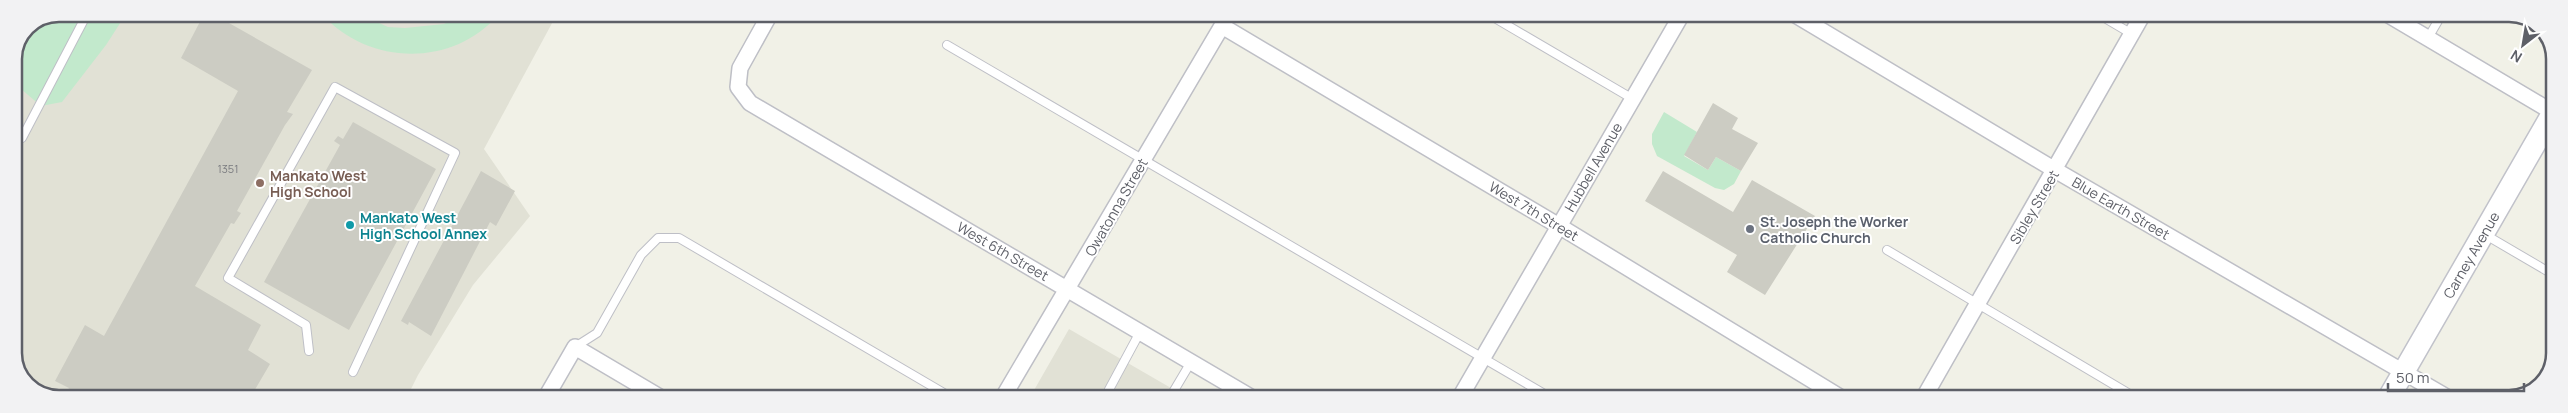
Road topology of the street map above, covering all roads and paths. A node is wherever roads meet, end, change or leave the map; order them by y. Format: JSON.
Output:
{"nodes":[{"id":1,"x":83,"y":22,"type":"edge"},
{"id":2,"x":765,"y":22,"type":"edge"},
{"id":3,"x":1224,"y":22,"type":"edge"},
{"id":4,"x":1229,"y":22,"type":"edge"},
{"id":5,"x":1503,"y":23,"type":"edge"},
{"id":6,"x":1677,"y":23,"type":"edge"},
{"id":7,"x":1809,"y":23,"type":"edge"},
{"id":8,"x":2113,"y":23,"type":"edge"},
{"id":9,"x":2138,"y":23,"type":"edge"},
{"id":10,"x":2402,"y":23,"type":"edge"},
{"id":11,"x":2437,"y":23,"type":"edge"},
{"id":12,"x":2132,"y":34,"type":"junction"},
{"id":13,"x":2428,"y":38,"type":"junction"},
{"id":14,"x":947,"y":45,"type":"dead end"},
{"id":15,"x":1633,"y":98,"type":"junction"},
{"id":16,"x":2545,"y":107,"type":"edge"},
{"id":17,"x":2545,"y":128,"type":"edge"},
{"id":18,"x":22,"y":138,"type":"dead end"},
{"id":19,"x":1143,"y":160,"type":"junction"},
{"id":20,"x":2055,"y":170,"type":"junction"},
{"id":21,"x":1559,"y":226,"type":"junction"},
{"id":22,"x":2484,"y":234,"type":"junction"},
{"id":23,"x":1887,"y":250,"type":"dead end"},
{"id":24,"x":2545,"y":270,"type":"edge"},
{"id":25,"x":1068,"y":288,"type":"junction"},
{"id":26,"x":1977,"y":305,"type":"junction"},
{"id":27,"x":1140,"y":332,"type":"junction"},
{"id":28,"x":575,"y":347,"type":"junction"},
{"id":29,"x":309,"y":350,"type":"dead end"},
{"id":30,"x":1482,"y":358,"type":"junction"},
{"id":31,"x":1191,"y":362,"type":"junction"},
{"id":32,"x":353,"y":372,"type":"dead end"},
{"id":33,"x":2404,"y":372,"type":"junction"},
{"id":34,"x":550,"y":390,"type":"edge"},
{"id":35,"x":648,"y":390,"type":"edge"},
{"id":36,"x":939,"y":390,"type":"edge"},
{"id":37,"x":1007,"y":390,"type":"edge"},
{"id":38,"x":1109,"y":390,"type":"edge"},
{"id":39,"x":1174,"y":390,"type":"edge"},
{"id":40,"x":1239,"y":390,"type":"edge"},
{"id":41,"x":1464,"y":390,"type":"edge"},
{"id":42,"x":1537,"y":390,"type":"edge"},
{"id":43,"x":1828,"y":390,"type":"edge"},
{"id":44,"x":1928,"y":390,"type":"edge"},
{"id":45,"x":2123,"y":390,"type":"edge"},
{"id":46,"x":2393,"y":390,"type":"edge"},
{"id":47,"x":2435,"y":390,"type":"edge"}],
"edges":[{"from":1,"to":18,"type":"lane"},
{"from":2,"to":25,"type":"street","name":"West 6th Street"},
{"from":3,"to":19,"type":"street","name":"Owatonna Street"},
{"from":4,"to":21,"type":"street","name":"West 7th Street"},
{"from":5,"to":15,"type":"lane"},
{"from":6,"to":15,"type":"street","name":"Hubbell Avenue"},
{"from":7,"to":20,"type":"street","name":"Blue Earth Street"},
{"from":8,"to":12,"type":"lane"},
{"from":9,"to":12,"type":"street","name":"Sibley Street"},
{"from":10,"to":13,"type":"street"},
{"from":11,"to":13,"type":"lane"},
{"from":12,"to":20,"type":"street","name":"Sibley Street"},
{"from":13,"to":16,"type":"street"},
{"from":14,"to":19,"type":"lane"},
{"from":15,"to":21,"type":"street","name":"Hubbell Avenue"},
{"from":17,"to":22,"type":"main road","name":"Carney Avenue"},
{"from":19,"to":25,"type":"street","name":"Owatonna Street"},
{"from":19,"to":30,"type":"lane"},
{"from":20,"to":26,"type":"street","name":"Sibley Street"},
{"from":20,"to":33,"type":"street","name":"Blue Earth Street"},
{"from":21,"to":30,"type":"street","name":"Hubbell Avenue"},
{"from":21,"to":43,"type":"street","name":"West 7th Street"},
{"from":22,"to":24,"type":"lane"},
{"from":22,"to":33,"type":"main road","name":"Carney Avenue"},
{"from":23,"to":26,"type":"lane"},
{"from":25,"to":27,"type":"street","name":"West 6th Street"},
{"from":25,"to":37,"type":"street","name":"Owatonna Street"},
{"from":26,"to":44,"type":"street","name":"Sibley Street"},
{"from":26,"to":45,"type":"lane"},
{"from":27,"to":31,"type":"street","name":"West 6th Street"},
{"from":27,"to":38,"type":"lane"},
{"from":28,"to":34,"type":"street"},
{"from":28,"to":35,"type":"street"},
{"from":28,"to":36,"type":"lane"},
{"from":29,"to":32,"type":"lane"},
{"from":30,"to":41,"type":"street","name":"Hubbell Avenue"},
{"from":30,"to":42,"type":"lane"},
{"from":31,"to":39,"type":"lane"},
{"from":31,"to":40,"type":"street","name":"West 6th Street"},
{"from":33,"to":46,"type":"main road","name":"Carney Avenue"},
{"from":33,"to":47,"type":"street","name":"Blue Earth Street"}]}
